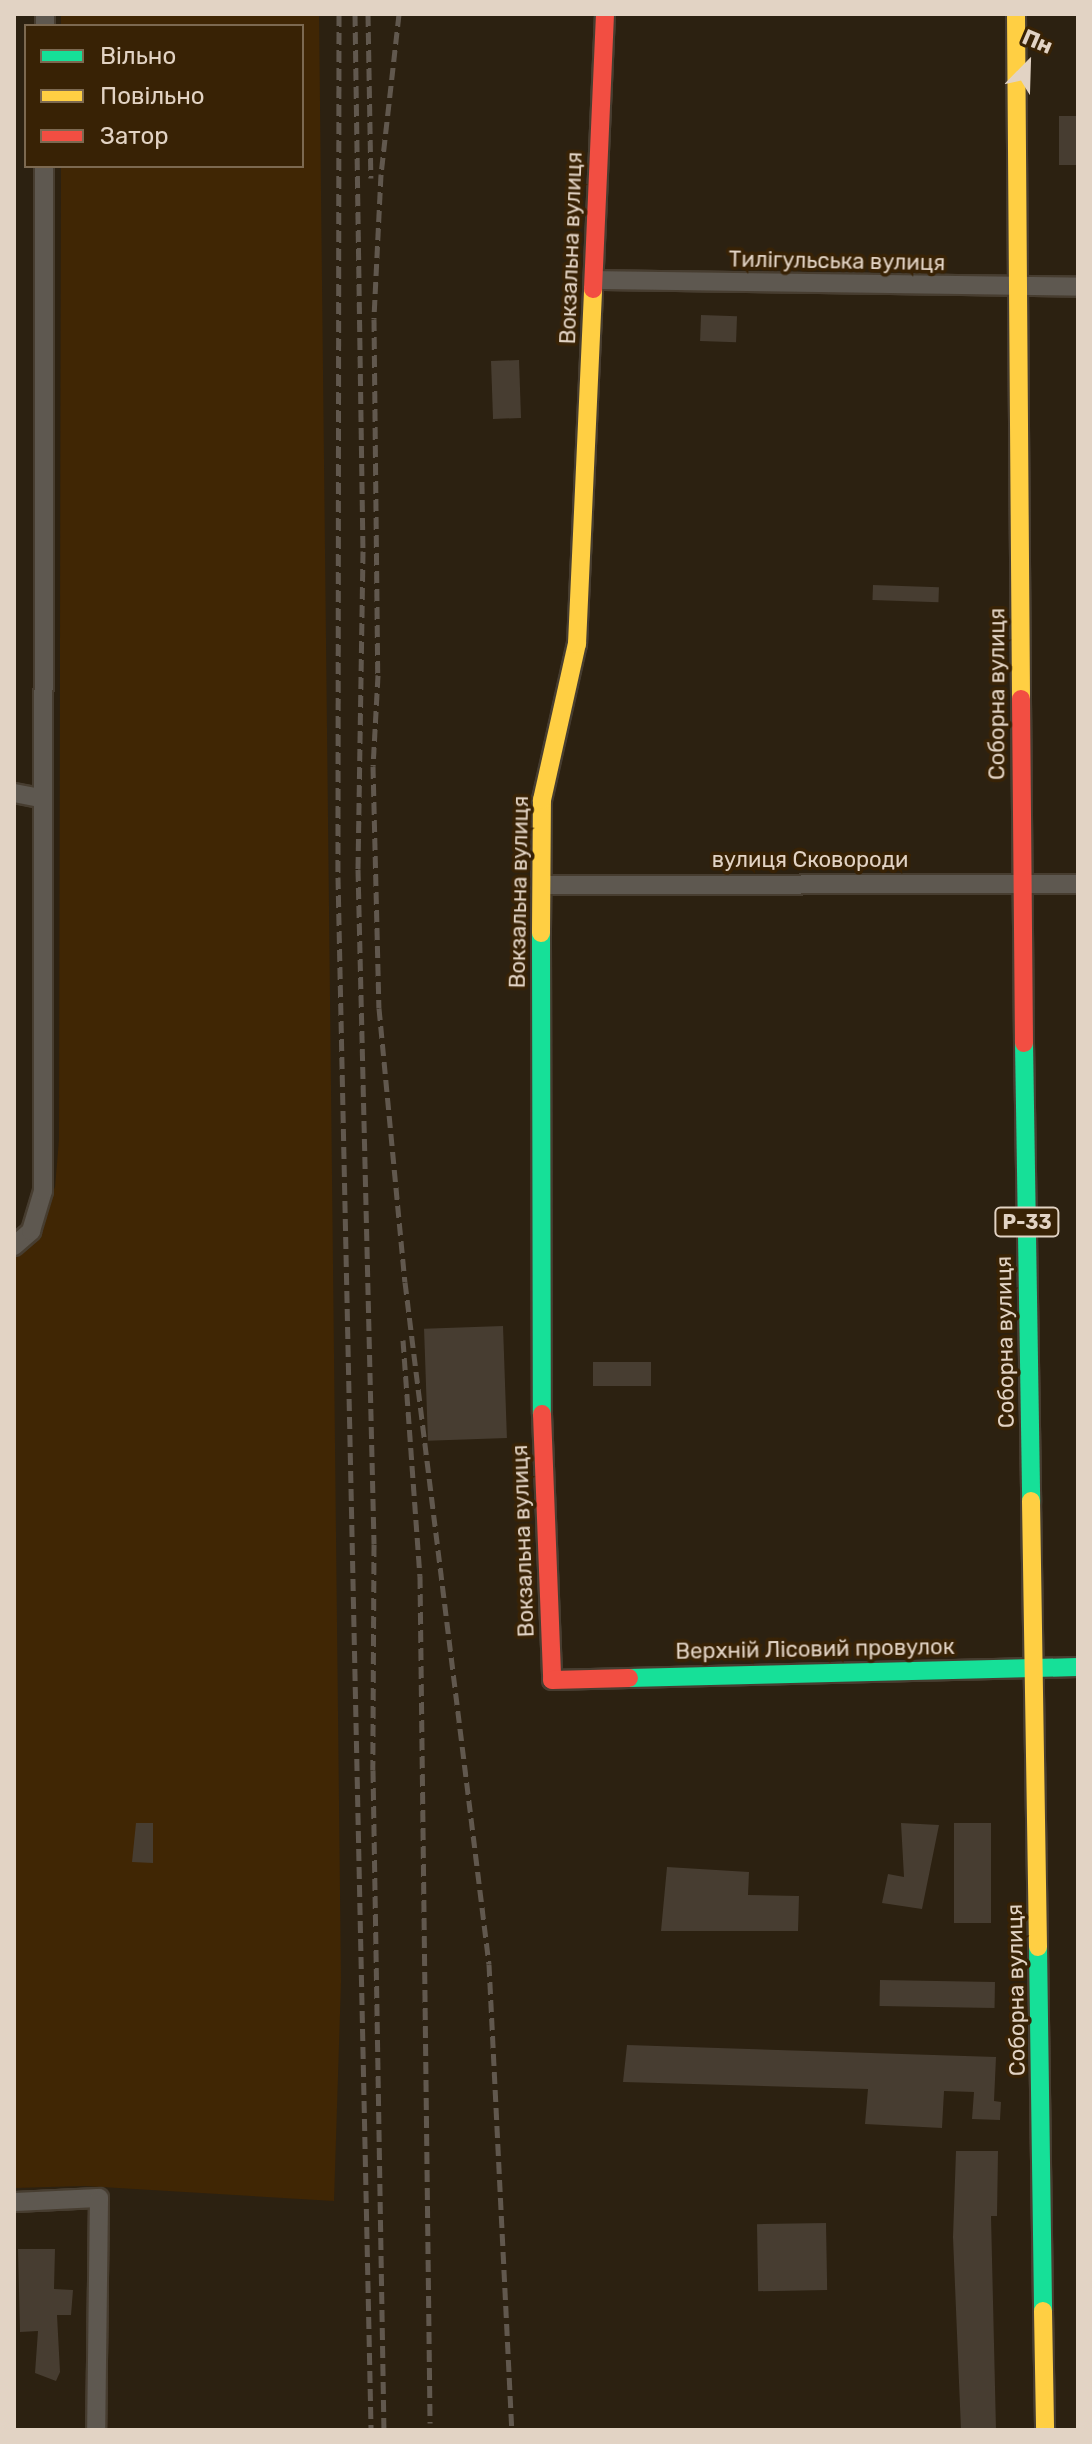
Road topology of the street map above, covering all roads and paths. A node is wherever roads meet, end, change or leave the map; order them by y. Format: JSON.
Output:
{"nodes":[{"id":1,"x":605,"y":14,"type":"edge"},
{"id":2,"x":1016,"y":14,"type":"edge"},
{"id":3,"x":44,"y":168,"type":"edge"},
{"id":4,"x":595,"y":280,"type":"junction"},
{"id":5,"x":1019,"y":287,"type":"junction"},
{"id":6,"x":1078,"y":287,"type":"edge"},
{"id":7,"x":14,"y":793,"type":"edge"},
{"id":8,"x":40,"y":798,"type":"junction"},
{"id":9,"x":1022,"y":884,"type":"junction"},
{"id":10,"x":1078,"y":884,"type":"edge"},
{"id":11,"x":542,"y":885,"type":"junction"},
{"id":12,"x":14,"y":1246,"type":"edge"},
{"id":13,"x":1078,"y":1667,"type":"edge"},
{"id":14,"x":1035,"y":1668,"type":"junction"},
{"id":15,"x":552,"y":1680,"type":"joint"},
{"id":16,"x":14,"y":2202,"type":"edge"},
{"id":17,"x":96,"y":2430,"type":"edge"},
{"id":18,"x":1045,"y":2430,"type":"edge"}],
"edges":[{"from":1,"to":4,"type":"main road","name":"Вокзальна вулиця"},
{"from":2,"to":5,"type":"main road","name":"Соборна вулиця","number":"Р-33"},
{"from":3,"to":8,"type":"street"},
{"from":4,"to":5,"type":"street","name":"Тилігульська вулиця"},
{"from":4,"to":11,"type":"main road","name":"Вокзальна вулиця"},
{"from":5,"to":6,"type":"street","name":"Тилігульська вулиця"},
{"from":5,"to":9,"type":"main road","name":"Соборна вулиця","number":"Р-33"},
{"from":7,"to":8,"type":"street"},
{"from":8,"to":12,"type":"street"},
{"from":9,"to":10,"type":"street","name":"вулиця Сковороди"},
{"from":9,"to":11,"type":"street","name":"вулиця Сковороди"},
{"from":9,"to":14,"type":"main road","name":"Соборна вулиця","number":"Р-33"},
{"from":11,"to":15,"type":"main road","name":"Вокзальна вулиця"},
{"from":13,"to":14,"type":"main road","name":"Верхній Лісовий провулок"},
{"from":14,"to":15,"type":"main road","name":"Верхній Лісовий провулок"},
{"from":14,"to":18,"type":"main road","name":"Соборна вулиця","number":"Р-33"},
{"from":16,"to":17,"type":"street"}]}
